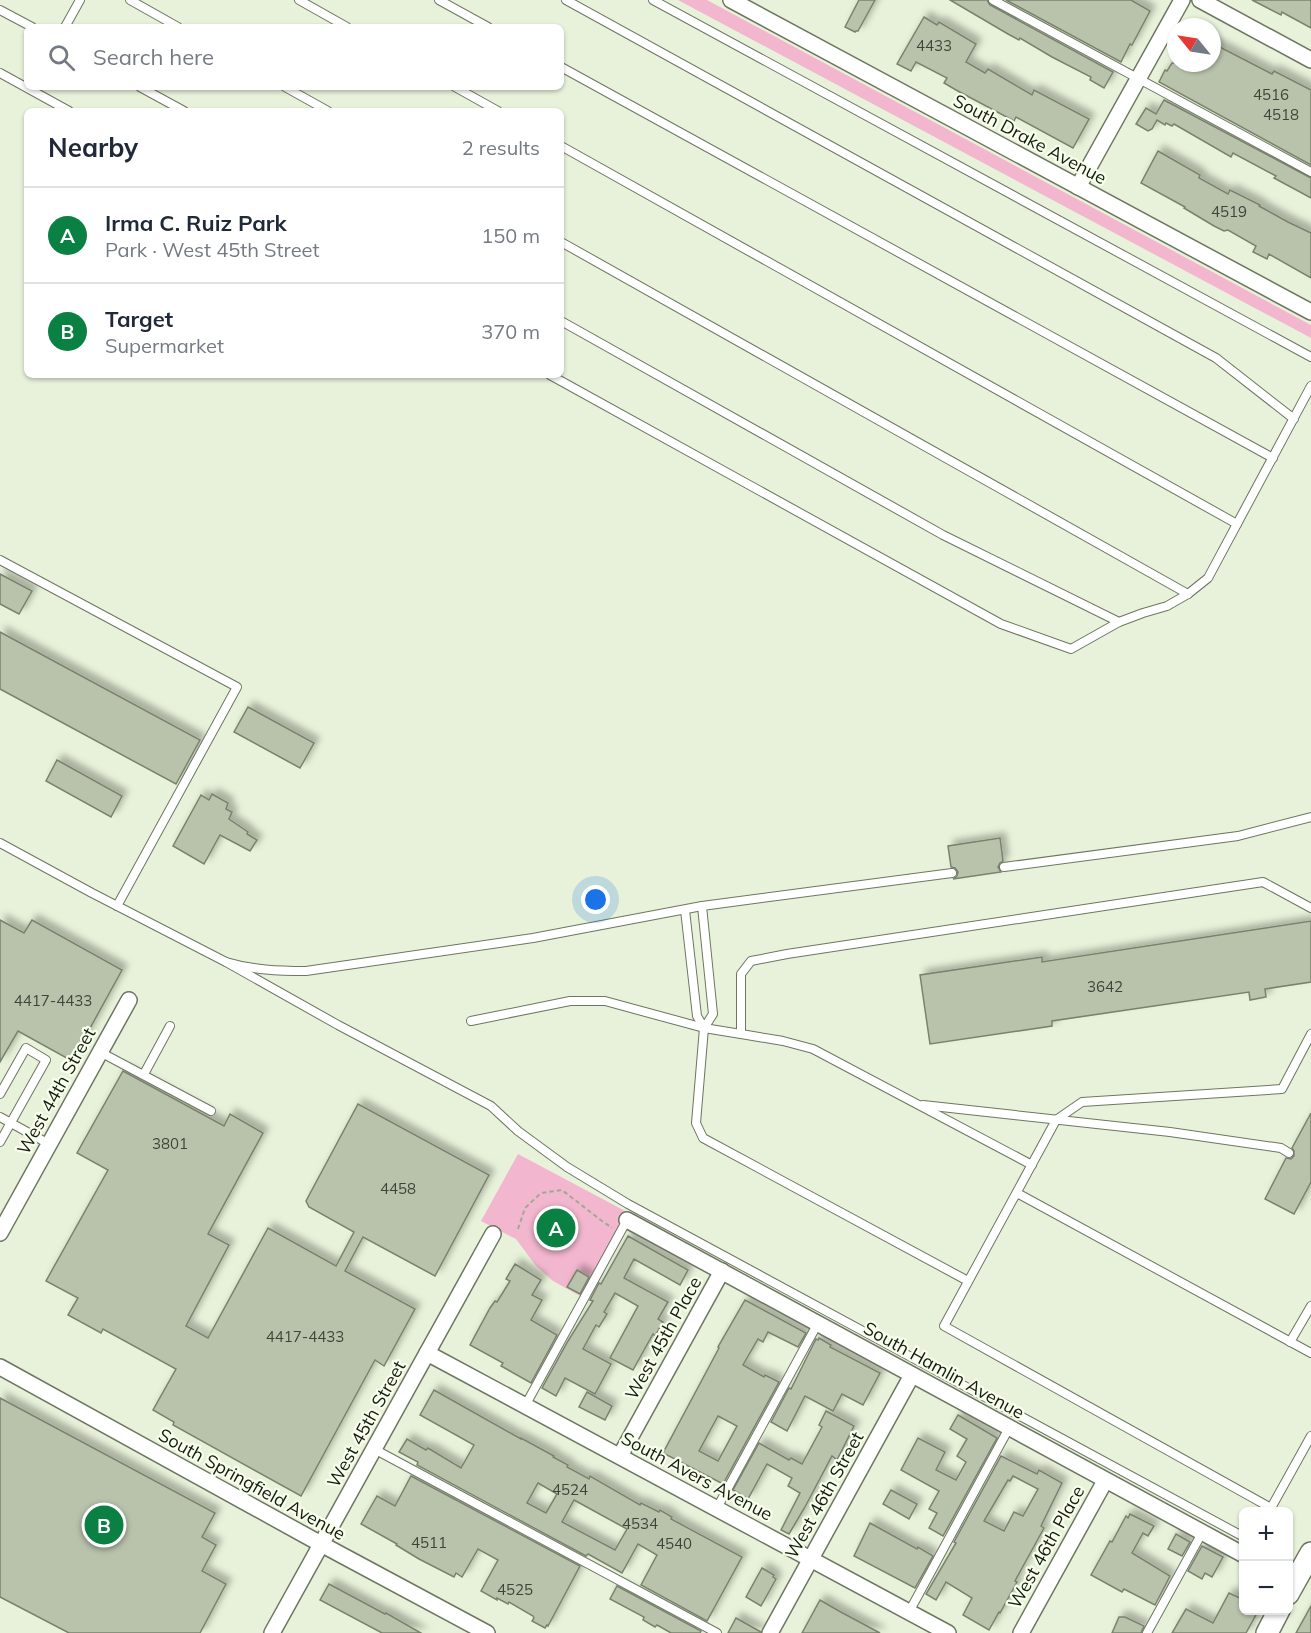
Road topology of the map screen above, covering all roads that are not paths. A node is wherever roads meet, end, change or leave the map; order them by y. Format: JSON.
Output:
{"nodes":[{"id":1,"x":80,"y":0,"type":"edge"},
{"id":2,"x":130,"y":0,"type":"edge"},
{"id":3,"x":299,"y":0,"type":"edge"},
{"id":4,"x":439,"y":0,"type":"edge"},
{"id":5,"x":566,"y":0,"type":"edge"},
{"id":6,"x":653,"y":0,"type":"edge"},
{"id":7,"x":731,"y":0,"type":"edge"},
{"id":8,"x":993,"y":0,"type":"edge"},
{"id":9,"x":1182,"y":0,"type":"edge"},
{"id":10,"x":1200,"y":0,"type":"edge"},
{"id":11,"x":0,"y":10,"type":"edge"},
{"id":12,"x":26,"y":24,"type":"edge"},
{"id":13,"x":67,"y":24,"type":"edge"},
{"id":14,"x":173,"y":24,"type":"edge"},
{"id":15,"x":342,"y":24,"type":"edge"},
{"id":16,"x":483,"y":24,"type":"edge"},
{"id":17,"x":1311,"y":60,"type":"edge"},
{"id":18,"x":564,"y":69,"type":"edge"},
{"id":19,"x":0,"y":73,"type":"edge"},
{"id":20,"x":1138,"y":79,"type":"junction"},
{"id":21,"x":24,"y":85,"type":"edge"},
{"id":22,"x":34,"y":90,"type":"edge"},
{"id":23,"x":146,"y":90,"type":"edge"},
{"id":24,"x":290,"y":90,"type":"edge"},
{"id":25,"x":460,"y":90,"type":"edge"},
{"id":26,"x":64,"y":108,"type":"edge"},
{"id":27,"x":179,"y":108,"type":"edge"},
{"id":28,"x":323,"y":108,"type":"edge"},
{"id":29,"x":493,"y":108,"type":"edge"},
{"id":30,"x":564,"y":148,"type":"edge"},
{"id":31,"x":1311,"y":172,"type":"edge"},
{"id":32,"x":1078,"y":187,"type":"junction"},
{"id":33,"x":564,"y":244,"type":"edge"},
{"id":34,"x":1311,"y":312,"type":"edge"},
{"id":35,"x":564,"y":323,"type":"edge"},
{"id":36,"x":1311,"y":357,"type":"edge"},
{"id":37,"x":555,"y":378,"type":"edge"},
{"id":38,"x":1311,"y":386,"type":"edge"},
{"id":39,"x":1294,"y":419,"type":"junction"},
{"id":40,"x":1273,"y":458,"type":"junction"},
{"id":41,"x":1237,"y":524,"type":"junction"},
{"id":42,"x":0,"y":560,"type":"edge"},
{"id":43,"x":1188,"y":594,"type":"junction"},
{"id":44,"x":1119,"y":622,"type":"junction"},
{"id":45,"x":1311,"y":817,"type":"edge"},
{"id":46,"x":0,"y":843,"type":"edge"},
{"id":47,"x":1004,"y":867,"type":"dead end"},
{"id":48,"x":952,"y":873,"type":"dead end"},
{"id":49,"x":117,"y":906,"type":"junction"},
{"id":50,"x":702,"y":906,"type":"junction"},
{"id":51,"x":1311,"y":908,"type":"edge"},
{"id":52,"x":685,"y":910,"type":"junction"},
{"id":53,"x":226,"y":962,"type":"junction"},
{"id":54,"x":129,"y":1000,"type":"dead end"},
{"id":55,"x":471,"y":1021,"type":"dead end"},
{"id":56,"x":170,"y":1026,"type":"dead end"},
{"id":57,"x":704,"y":1028,"type":"junction"},
{"id":58,"x":741,"y":1034,"type":"junction"},
{"id":59,"x":1311,"y":1034,"type":"edge"},
{"id":60,"x":100,"y":1052,"type":"junction"},
{"id":61,"x":144,"y":1074,"type":"junction"},
{"id":62,"x":0,"y":1094,"type":"edge"},
{"id":63,"x":917,"y":1104,"type":"junction"},
{"id":64,"x":211,"y":1111,"type":"dead end"},
{"id":65,"x":0,"y":1117,"type":"edge"},
{"id":66,"x":1056,"y":1120,"type":"junction"},
{"id":67,"x":11,"y":1123,"type":"junction"},
{"id":68,"x":0,"y":1142,"type":"edge"},
{"id":69,"x":49,"y":1144,"type":"junction"},
{"id":70,"x":1289,"y":1153,"type":"dead end"},
{"id":71,"x":1032,"y":1165,"type":"junction"},
{"id":72,"x":1017,"y":1193,"type":"junction"},
{"id":73,"x":623,"y":1226,"type":"joint"},
{"id":74,"x":0,"y":1233,"type":"edge"},
{"id":75,"x":493,"y":1234,"type":"dead end"},
{"id":76,"x":722,"y":1271,"type":"junction"},
{"id":77,"x":968,"y":1281,"type":"junction"},
{"id":78,"x":1311,"y":1306,"type":"edge"},
{"id":79,"x":818,"y":1323,"type":"junction"},
{"id":80,"x":1290,"y":1342,"type":"junction"},
{"id":81,"x":427,"y":1353,"type":"junction"},
{"id":82,"x":1311,"y":1353,"type":"edge"},
{"id":83,"x":0,"y":1367,"type":"edge"},
{"id":84,"x":912,"y":1375,"type":"junction"},
{"id":85,"x":525,"y":1406,"type":"junction"},
{"id":86,"x":1009,"y":1428,"type":"junction"},
{"id":87,"x":1311,"y":1436,"type":"edge"},
{"id":88,"x":374,"y":1449,"type":"junction"},
{"id":89,"x":620,"y":1456,"type":"junction"},
{"id":90,"x":1105,"y":1481,"type":"junction"},
{"id":91,"x":717,"y":1508,"type":"junction"},
{"id":92,"x":1202,"y":1533,"type":"junction"},
{"id":93,"x":1239,"y":1534,"type":"edge"},
{"id":94,"x":321,"y":1544,"type":"junction"},
{"id":95,"x":1239,"y":1552,"type":"edge"},
{"id":96,"x":1311,"y":1553,"type":"edge"},
{"id":97,"x":811,"y":1559,"type":"junction"},
{"id":98,"x":1297,"y":1573,"type":"edge"},
{"id":99,"x":909,"y":1612,"type":"junction"},
{"id":100,"x":1277,"y":1615,"type":"edge"},
{"id":101,"x":272,"y":1633,"type":"edge"},
{"id":102,"x":487,"y":1633,"type":"edge"},
{"id":103,"x":717,"y":1633,"type":"edge"},
{"id":104,"x":770,"y":1633,"type":"edge"},
{"id":105,"x":948,"y":1633,"type":"edge"},
{"id":106,"x":1021,"y":1633,"type":"edge"},
{"id":107,"x":1147,"y":1633,"type":"edge"},
{"id":108,"x":1267,"y":1633,"type":"edge"}],
"edges":[{"from":1,"to":13,"type":"lane"},
{"from":2,"to":14,"type":"lane"},
{"from":3,"to":15,"type":"lane"},
{"from":4,"to":16,"type":"lane"},
{"from":5,"to":39,"type":"lane"},
{"from":6,"to":36,"type":"lane"},
{"from":7,"to":32,"type":"street","name":"South Drake Avenue"},
{"from":8,"to":20,"type":"lane"},
{"from":9,"to":20,"type":"street"},
{"from":10,"to":17,"type":"street"},
{"from":11,"to":12,"type":"lane"},
{"from":18,"to":40,"type":"lane"},
{"from":19,"to":21,"type":"lane"},
{"from":20,"to":31,"type":"lane"},
{"from":20,"to":32,"type":"street"},
{"from":22,"to":26,"type":"lane"},
{"from":23,"to":27,"type":"lane"},
{"from":24,"to":28,"type":"lane"},
{"from":25,"to":29,"type":"lane"},
{"from":30,"to":41,"type":"lane"},
{"from":32,"to":34,"type":"street","name":"South Drake Avenue"},
{"from":33,"to":43,"type":"lane"},
{"from":35,"to":44,"type":"lane"},
{"from":37,"to":44,"type":"lane"},
{"from":38,"to":39,"type":"lane"},
{"from":39,"to":40,"type":"lane"},
{"from":40,"to":41,"type":"lane"},
{"from":41,"to":43,"type":"lane"},
{"from":42,"to":49,"type":"lane"},
{"from":43,"to":44,"type":"lane"},
{"from":45,"to":47,"type":"lane"},
{"from":46,"to":49,"type":"lane"},
{"from":48,"to":50,"type":"lane"},
{"from":49,"to":53,"type":"lane"},
{"from":50,"to":52,"type":"lane"},
{"from":50,"to":57,"type":"lane"},
{"from":51,"to":58,"type":"lane"},
{"from":52,"to":53,"type":"lane"},
{"from":52,"to":57,"type":"lane"},
{"from":53,"to":93,"type":"lane"},
{"from":54,"to":60,"type":"street","name":"West 44th Street"},
{"from":55,"to":57,"type":"lane"},
{"from":56,"to":61,"type":"lane"},
{"from":57,"to":58,"type":"lane"},
{"from":57,"to":77,"type":"lane"},
{"from":58,"to":63,"type":"lane"},
{"from":59,"to":66,"type":"lane"},
{"from":60,"to":61,"type":"lane"},
{"from":60,"to":69,"type":"street","name":"West 44th Street"},
{"from":61,"to":64,"type":"lane"},
{"from":62,"to":67,"type":"lane"},
{"from":63,"to":66,"type":"lane"},
{"from":63,"to":71,"type":"lane"},
{"from":65,"to":67,"type":"lane"},
{"from":66,"to":70,"type":"lane"},
{"from":66,"to":71,"type":"lane"},
{"from":67,"to":68,"type":"lane"},
{"from":67,"to":69,"type":"lane"},
{"from":69,"to":74,"type":"street","name":"West 44th Street"},
{"from":71,"to":72,"type":"lane"},
{"from":72,"to":77,"type":"lane"},
{"from":72,"to":80,"type":"lane"},
{"from":73,"to":76,"type":"street","name":"South Hamlin Avenue"},
{"from":73,"to":85,"type":"lane"},
{"from":75,"to":81,"type":"street","name":"West 45th Street"},
{"from":76,"to":79,"type":"street","name":"South Hamlin Avenue"},
{"from":76,"to":89,"type":"street","name":"West 45th Place"},
{"from":77,"to":87,"type":"lane"},
{"from":78,"to":80,"type":"lane"},
{"from":79,"to":84,"type":"street","name":"South Hamlin Avenue"},
{"from":79,"to":91,"type":"lane"},
{"from":80,"to":82,"type":"lane"},
{"from":81,"to":85,"type":"street","name":"South Avers Avenue"},
{"from":81,"to":88,"type":"street","name":"West 45th Street"},
{"from":83,"to":94,"type":"street","name":"South Springfield Avenue"},
{"from":84,"to":86,"type":"street","name":"South Hamlin Avenue"},
{"from":84,"to":97,"type":"street","name":"West 46th Street"},
{"from":85,"to":89,"type":"street","name":"South Avers Avenue"},
{"from":86,"to":90,"type":"street","name":"South Hamlin Avenue"},
{"from":86,"to":99,"type":"lane"},
{"from":88,"to":94,"type":"street","name":"West 45th Street"},
{"from":88,"to":103,"type":"lane"},
{"from":89,"to":91,"type":"street","name":"South Avers Avenue"},
{"from":90,"to":92,"type":"street","name":"South Hamlin Avenue"},
{"from":90,"to":106,"type":"street","name":"West 46th Place"},
{"from":91,"to":97,"type":"street","name":"South Avers Avenue"},
{"from":92,"to":95,"type":"street","name":"South Hamlin Avenue"},
{"from":92,"to":107,"type":"lane"},
{"from":94,"to":101,"type":"street","name":"West 45th Street"},
{"from":94,"to":102,"type":"street","name":"South Springfield Avenue"},
{"from":96,"to":98,"type":"main road"},
{"from":97,"to":99,"type":"street","name":"South Avers Avenue"},
{"from":97,"to":104,"type":"street","name":"West 46th Street"},
{"from":99,"to":105,"type":"street","name":"South Avers Avenue"},
{"from":100,"to":108,"type":"main road"}]}
